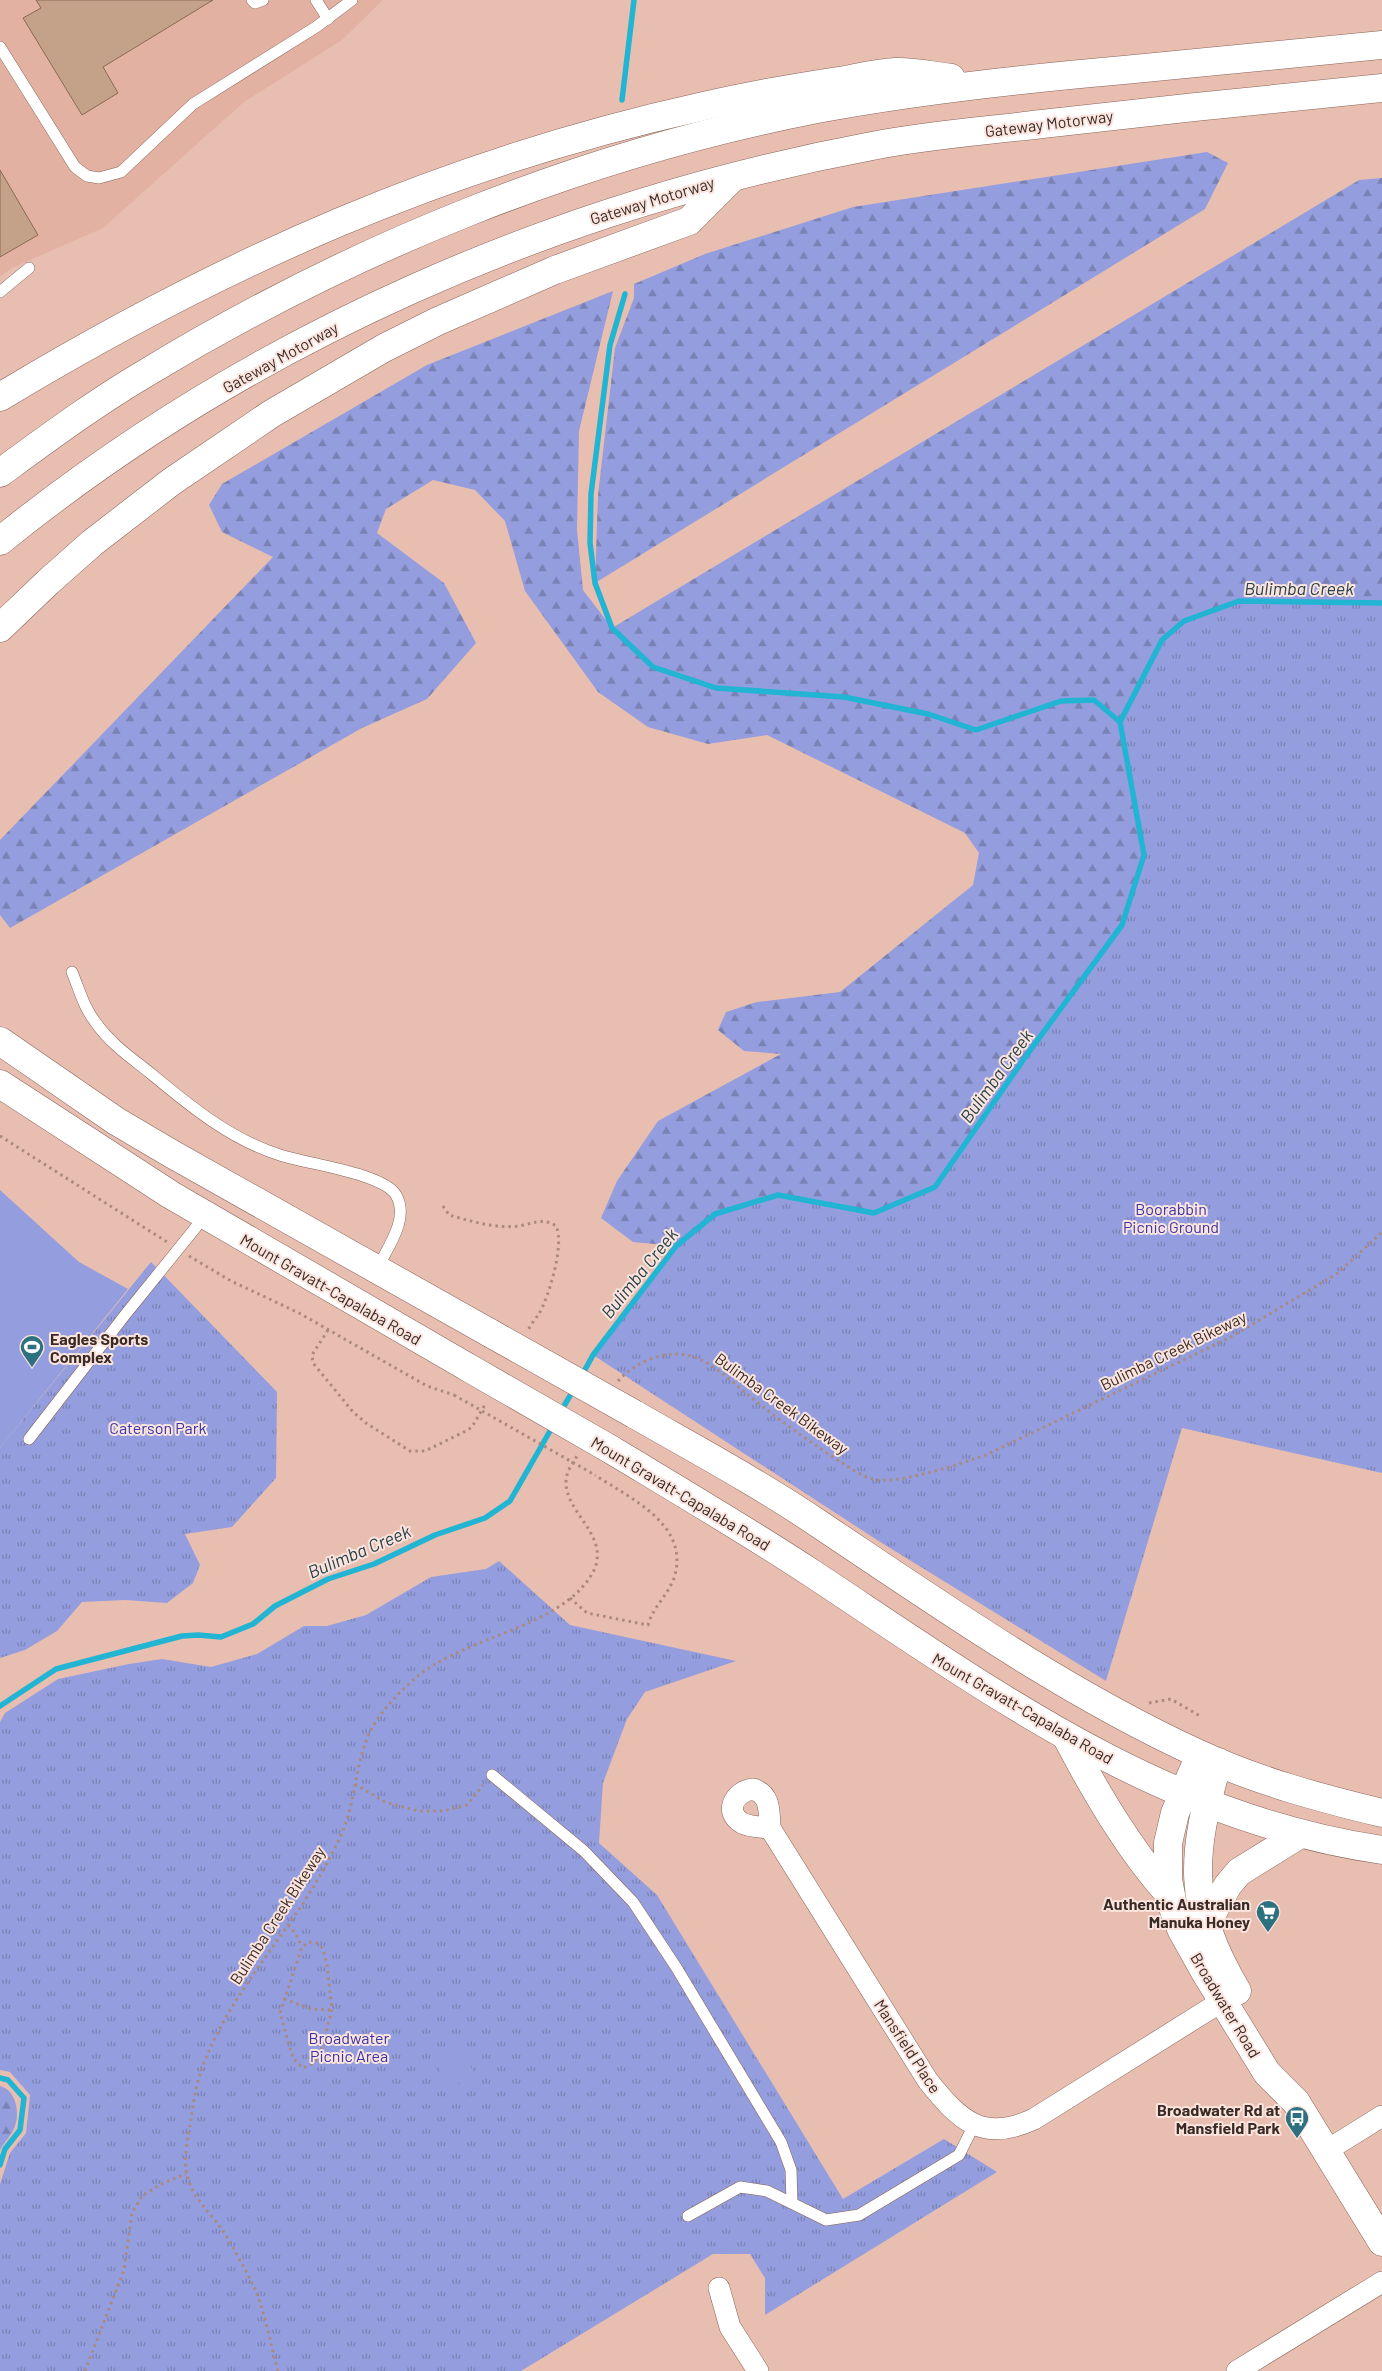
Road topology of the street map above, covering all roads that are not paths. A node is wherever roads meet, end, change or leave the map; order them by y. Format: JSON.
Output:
{"nodes":[{"id":1,"x":252,"y":0,"type":"edge"},
{"id":2,"x":263,"y":0,"type":"edge"},
{"id":3,"x":316,"y":0,"type":"edge"},
{"id":4,"x":352,"y":0,"type":"edge"},
{"id":5,"x":328,"y":19,"type":"junction"},
{"id":6,"x":1382,"y":45,"type":"edge"},
{"id":7,"x":0,"y":47,"type":"edge"},
{"id":8,"x":987,"y":83,"type":"junction"},
{"id":9,"x":1382,"y":88,"type":"edge"},
{"id":10,"x":735,"y":175,"type":"junction"},
{"id":11,"x":29,"y":268,"type":"dead end"},
{"id":12,"x":0,"y":292,"type":"edge"},
{"id":13,"x":0,"y":397,"type":"edge"},
{"id":14,"x":0,"y":473,"type":"edge"},
{"id":15,"x":0,"y":541,"type":"edge"},
{"id":16,"x":0,"y":628,"type":"edge"},
{"id":17,"x":72,"y":972,"type":"dead end"},
{"id":18,"x":0,"y":1041,"type":"edge"},
{"id":19,"x":0,"y":1084,"type":"edge"},
{"id":20,"x":206,"y":1216,"type":"junction"},
{"id":21,"x":376,"y":1270,"type":"junction"},
{"id":22,"x":29,"y":1439,"type":"dead end"},
{"id":23,"x":1066,"y":1736,"type":"junction"},
{"id":24,"x":1209,"y":1758,"type":"junction"},
{"id":25,"x":492,"y":1774,"type":"road end"},
{"id":26,"x":1194,"y":1800,"type":"junction"},
{"id":27,"x":1382,"y":1813,"type":"edge"},
{"id":28,"x":770,"y":1828,"type":"dead end"},
{"id":29,"x":1300,"y":1834,"type":"junction"},
{"id":30,"x":1382,"y":1850,"type":"edge"},
{"id":31,"x":1170,"y":1895,"type":"junction"},
{"id":32,"x":1206,"y":1924,"type":"junction"},
{"id":33,"x":1230,"y":1996,"type":"junction"},
{"id":34,"x":1382,"y":2116,"type":"edge"},
{"id":35,"x":974,"y":2125,"type":"junction"},
{"id":36,"x":1326,"y":2151,"type":"junction"},
{"id":37,"x":792,"y":2203,"type":"junction"},
{"id":38,"x":688,"y":2216,"type":"dead end"},
{"id":39,"x":1382,"y":2242,"type":"edge"},
{"id":40,"x":1382,"y":2282,"type":"edge"},
{"id":41,"x":719,"y":2288,"type":"dead end"},
{"id":42,"x":758,"y":2371,"type":"edge"},
{"id":43,"x":1237,"y":2371,"type":"edge"}],
"edges":[{"from":1,"to":2,"type":"lane"},
{"from":3,"to":5,"type":"lane"},
{"from":4,"to":5,"type":"lane"},
{"from":5,"to":7,"type":"lane"},
{"from":6,"to":8,"type":"main road"},
{"from":8,"to":13,"type":"main road"},
{"from":8,"to":14,"type":"main road"},
{"from":9,"to":10,"type":"main road","name":"Gateway Motorway"},
{"from":10,"to":15,"type":"main road","name":"Gateway Motorway"},
{"from":10,"to":16,"type":"main road"},
{"from":11,"to":12,"type":"lane"},
{"from":17,"to":21,"type":"lane"},
{"from":18,"to":21,"type":"main road"},
{"from":19,"to":20,"type":"main road","name":"Mount Gravatt-Capalaba Road"},
{"from":20,"to":22,"type":"lane"},
{"from":20,"to":23,"type":"main road","name":"Mount Gravatt-Capalaba Road","bridge":true},
{"from":21,"to":24,"type":"main road","bridge":true},
{"from":23,"to":26,"type":"main road","name":"Mount Gravatt-Capalaba Road"},
{"from":23,"to":31,"type":"main road"},
{"from":24,"to":26,"type":"main road","name":"Broadwater Road"},
{"from":24,"to":27,"type":"main road"},
{"from":25,"to":37,"type":"lane"},
{"from":26,"to":29,"type":"main road","name":"Mount Gravatt-Capalaba Road"},
{"from":26,"to":31,"type":"main road","name":"Broadwater Road"},
{"from":26,"to":32,"type":"main road","name":"Broadwater Road"},
{"from":28,"to":35,"type":"street","name":"Mansfield Place"},
{"from":29,"to":30,"type":"main road","name":"Mount Gravatt-Capalaba Road"},
{"from":29,"to":32,"type":"main road"},
{"from":31,"to":33,"type":"main road","name":"Broadwater Road"},
{"from":32,"to":33,"type":"main road","name":"Broadwater Road"},
{"from":33,"to":35,"type":"street","name":"Mansfield Place"},
{"from":33,"to":36,"type":"main road","name":"Broadwater Road"},
{"from":34,"to":36,"type":"street"},
{"from":35,"to":37,"type":"lane"},
{"from":36,"to":39,"type":"main road","name":"Broadwater Road"},
{"from":37,"to":38,"type":"lane"},
{"from":40,"to":43,"type":"street"},
{"from":41,"to":42,"type":"street"}]}
